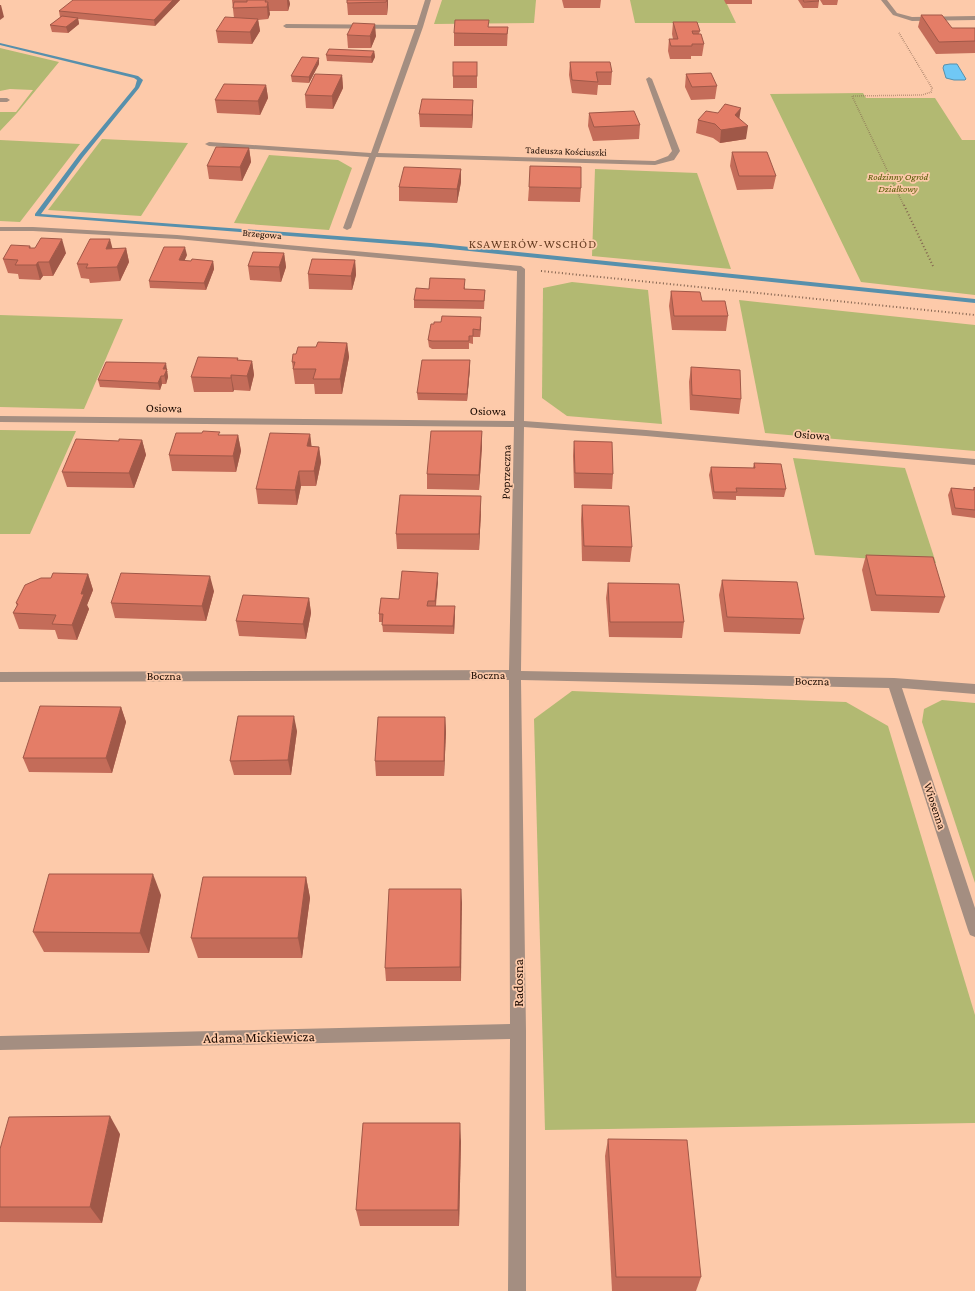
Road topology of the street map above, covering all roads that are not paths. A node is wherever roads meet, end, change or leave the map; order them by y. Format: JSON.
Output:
{"nodes":[{"id":1,"x":428,"y":0,"type":"edge"},
{"id":2,"x":884,"y":0,"type":"edge"},
{"id":3,"x":975,"y":18,"type":"edge"},
{"id":4,"x":286,"y":26,"type":"dead end"},
{"id":5,"x":420,"y":27,"type":"junction"},
{"id":6,"x":649,"y":79,"type":"dead end"},
{"id":7,"x":209,"y":144,"type":"dead end"},
{"id":8,"x":373,"y":155,"type":"junction"},
{"id":9,"x":348,"y":228,"type":"dead end"},
{"id":10,"x":0,"y":229,"type":"edge"},
{"id":11,"x":521,"y":269,"type":"joint"},
{"id":12,"x":0,"y":419,"type":"edge"},
{"id":13,"x":520,"y":424,"type":"junction"},
{"id":14,"x":975,"y":462,"type":"edge"},
{"id":15,"x":515,"y":675,"type":"junction"},
{"id":16,"x":0,"y":677,"type":"edge"},
{"id":17,"x":894,"y":683,"type":"junction"},
{"id":18,"x":975,"y":689,"type":"edge"},
{"id":19,"x":975,"y":930,"type":"edge"},
{"id":20,"x":518,"y":1031,"type":"junction"},
{"id":21,"x":0,"y":1043,"type":"edge"},
{"id":22,"x":517,"y":1291,"type":"edge"}],
"edges":[{"from":1,"to":5,"type":"street"},
{"from":2,"to":3,"type":"street"},
{"from":4,"to":5,"type":"street"},
{"from":5,"to":8,"type":"street"},
{"from":6,"to":8,"type":"street","name":"Tadeusza Kościuszki"},
{"from":7,"to":8,"type":"street","name":"Tadeusza Kościuszki"},
{"from":8,"to":9,"type":"street"},
{"from":10,"to":11,"type":"street","name":"Brzegowa"},
{"from":11,"to":13,"type":"street","name":"Poprzeczna"},
{"from":12,"to":13,"type":"street","name":"Osiowa"},
{"from":13,"to":14,"type":"street","name":"Osiowa"},
{"from":13,"to":15,"type":"street","name":"Poprzeczna"},
{"from":15,"to":16,"type":"street","name":"Boczna"},
{"from":15,"to":17,"type":"street","name":"Boczna"},
{"from":15,"to":20,"type":"street","name":"Radosna"},
{"from":17,"to":18,"type":"street","name":"Boczna"},
{"from":17,"to":19,"type":"street","name":"Wiosenna"},
{"from":20,"to":21,"type":"street","name":"Adama Mickiewicza"},
{"from":20,"to":22,"type":"street","name":"Radosna"}]}
